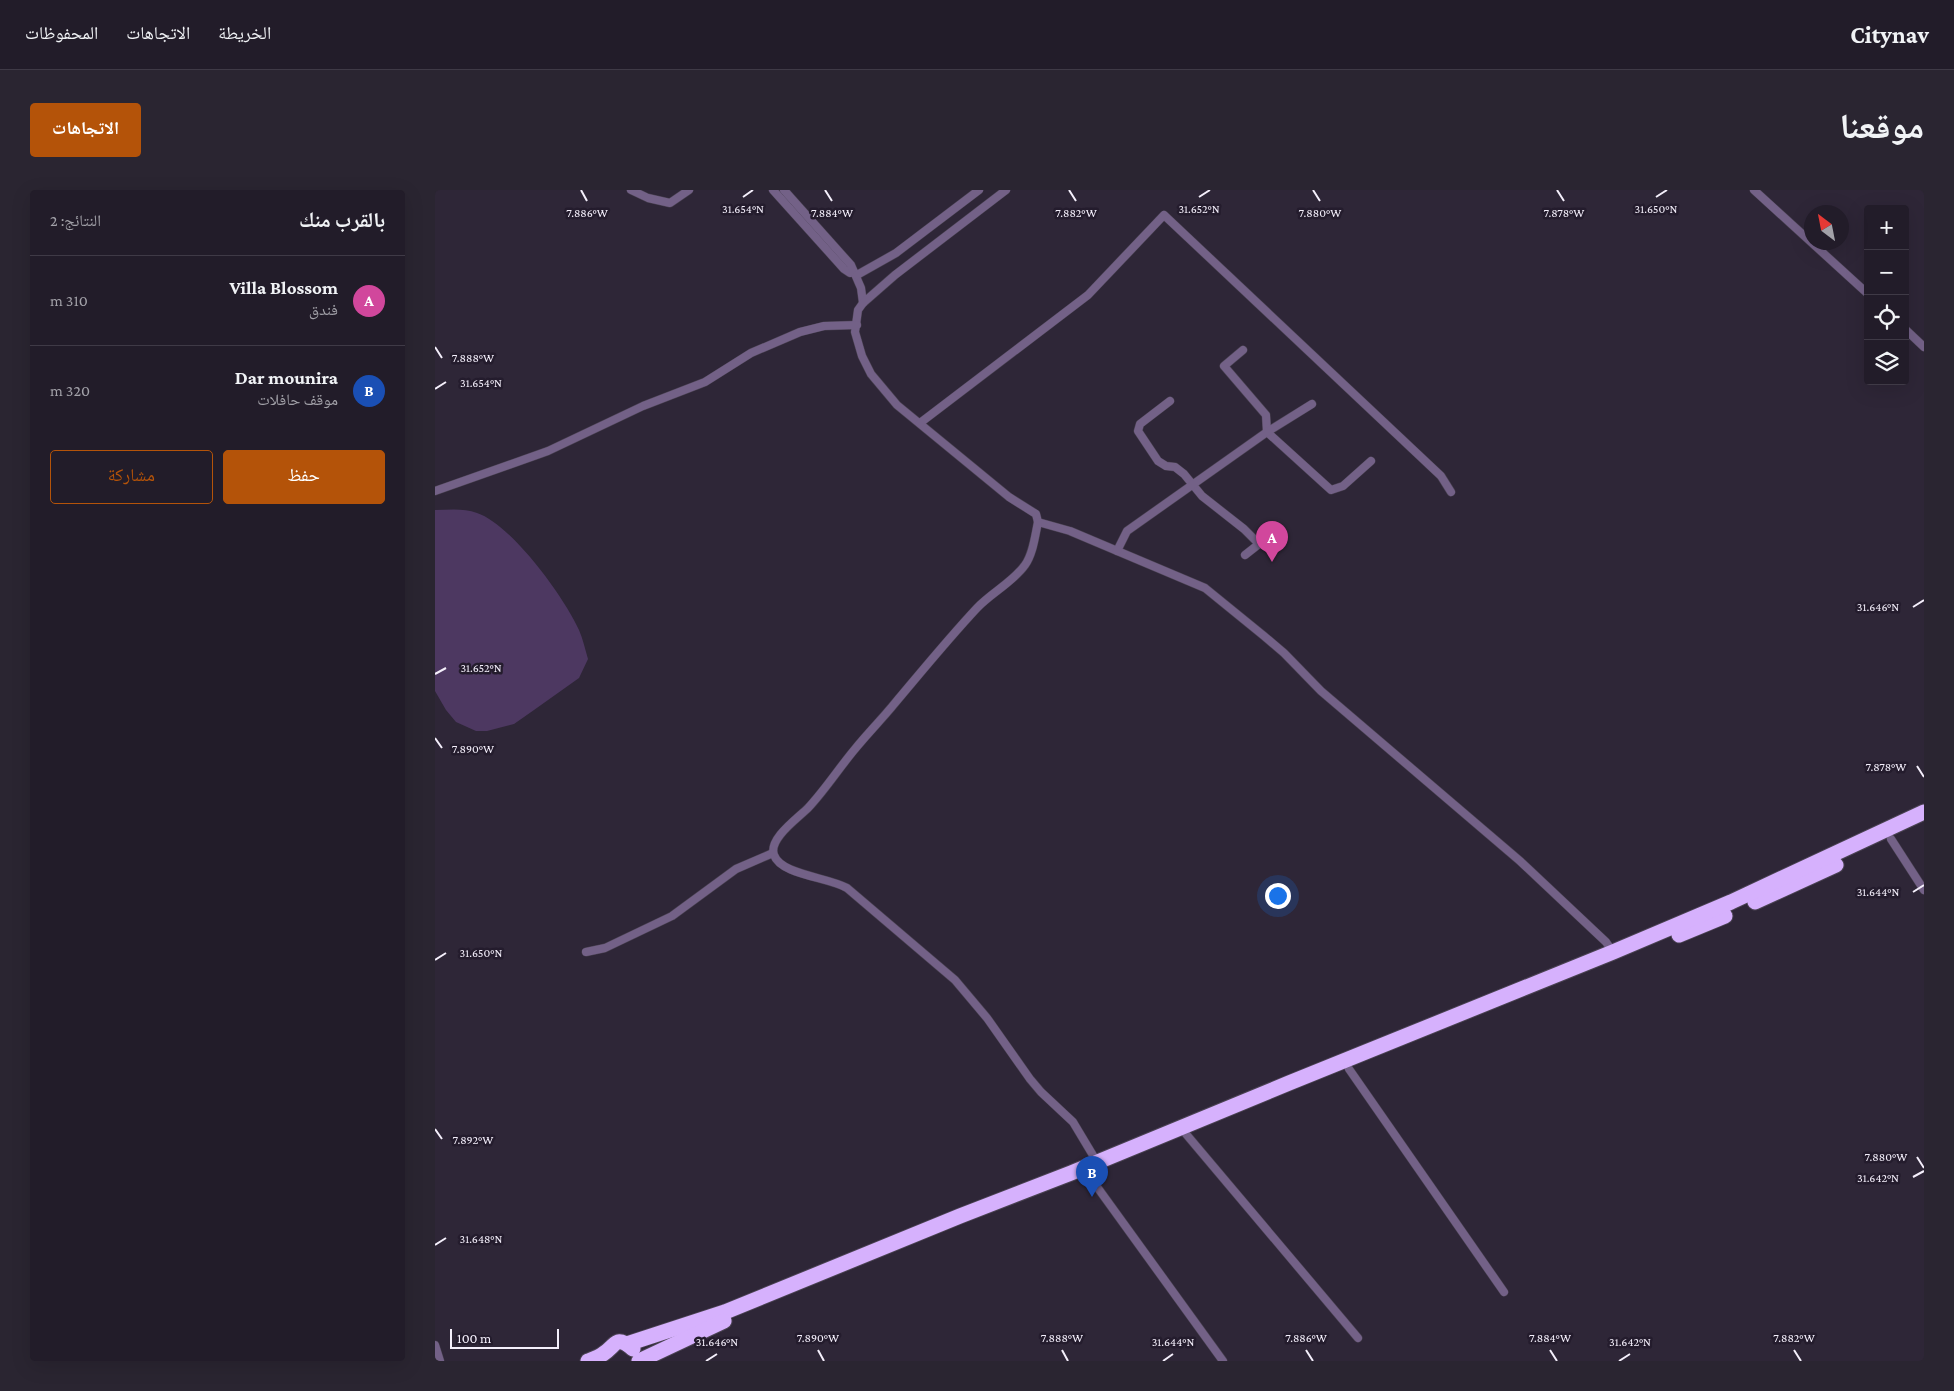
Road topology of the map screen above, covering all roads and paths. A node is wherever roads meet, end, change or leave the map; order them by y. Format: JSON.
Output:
{"nodes":[{"id":1,"x":631,"y":190,"type":"edge"},
{"id":2,"x":689,"y":190,"type":"edge"},
{"id":3,"x":773,"y":190,"type":"edge"},
{"id":4,"x":784,"y":190,"type":"edge"},
{"id":5,"x":979,"y":190,"type":"edge"},
{"id":6,"x":1006,"y":190,"type":"edge"},
{"id":7,"x":1754,"y":190,"type":"edge"},
{"id":8,"x":855,"y":274,"type":"junction"},
{"id":9,"x":1864,"y":290,"type":"edge"},
{"id":10,"x":863,"y":303,"type":"junction"},
{"id":11,"x":857,"y":325,"type":"junction"},
{"id":12,"x":1909,"y":334,"type":"edge"},
{"id":13,"x":1924,"y":347,"type":"edge"},
{"id":14,"x":1243,"y":350,"type":"dead end"},
{"id":15,"x":1170,"y":401,"type":"dead end"},
{"id":16,"x":1312,"y":404,"type":"dead end"},
{"id":17,"x":920,"y":423,"type":"junction"},
{"id":18,"x":1267,"y":432,"type":"junction"},
{"id":19,"x":1371,"y":461,"type":"dead end"},
{"id":20,"x":1192,"y":485,"type":"junction"},
{"id":21,"x":435,"y":491,"type":"edge"},
{"id":22,"x":1451,"y":492,"type":"dead end"},
{"id":23,"x":1038,"y":522,"type":"junction"},
{"id":24,"x":1117,"y":551,"type":"junction"},
{"id":25,"x":1245,"y":555,"type":"dead end"},
{"id":26,"x":1924,"y":812,"type":"edge"},
{"id":27,"x":1924,"y":823,"type":"edge"},
{"id":28,"x":1891,"y":839,"type":"junction"},
{"id":29,"x":773,"y":853,"type":"junction"},
{"id":30,"x":1924,"y":890,"type":"edge"},
{"id":31,"x":586,"y":952,"type":"dead end"},
{"id":32,"x":1613,"y":952,"type":"junction"},
{"id":33,"x":1349,"y":1069,"type":"junction"},
{"id":34,"x":1186,"y":1134,"type":"junction"},
{"id":35,"x":1092,"y":1168,"type":"junction"},
{"id":36,"x":1504,"y":1292,"type":"dead end"},
{"id":37,"x":1358,"y":1338,"type":"dead end"},
{"id":38,"x":627,"y":1344,"type":"junction"},
{"id":39,"x":435,"y":1345,"type":"edge"},
{"id":40,"x":605,"y":1357,"type":"edge"},
{"id":41,"x":440,"y":1361,"type":"edge"},
{"id":42,"x":588,"y":1361,"type":"edge"},
{"id":43,"x":638,"y":1361,"type":"edge"},
{"id":44,"x":1223,"y":1361,"type":"edge"}],
"edges":[{"from":1,"to":2,"type":"street"},
{"from":3,"to":8,"type":"street"},
{"from":4,"to":8,"type":"street"},
{"from":5,"to":8,"type":"street"},
{"from":6,"to":10,"type":"street"},
{"from":7,"to":9,"type":"street"},
{"from":8,"to":10,"type":"street"},
{"from":10,"to":11,"type":"street"},
{"from":11,"to":17,"type":"street"},
{"from":11,"to":21,"type":"street"},
{"from":12,"to":13,"type":"street"},
{"from":14,"to":18,"type":"street"},
{"from":15,"to":20,"type":"street"},
{"from":16,"to":18,"type":"street"},
{"from":17,"to":22,"type":"street"},
{"from":17,"to":23,"type":"street"},
{"from":18,"to":19,"type":"street"},
{"from":18,"to":20,"type":"street"},
{"from":20,"to":24,"type":"street"},
{"from":20,"to":25,"type":"street"},
{"from":23,"to":24,"type":"street"},
{"from":23,"to":29,"type":"street"},
{"from":24,"to":32,"type":"street"},
{"from":26,"to":32,"type":"highway"},
{"from":27,"to":28,"type":"highway"},
{"from":28,"to":30,"type":"street"},
{"from":28,"to":33,"type":"highway"},
{"from":29,"to":31,"type":"street"},
{"from":29,"to":35,"type":"street"},
{"from":32,"to":35,"type":"highway"},
{"from":33,"to":34,"type":"highway"},
{"from":33,"to":36,"type":"street"},
{"from":34,"to":35,"type":"highway"},
{"from":34,"to":37,"type":"street"},
{"from":35,"to":38,"type":"highway"},
{"from":35,"to":43,"type":"highway"},
{"from":35,"to":44,"type":"street"},
{"from":38,"to":40,"type":"highway"},
{"from":38,"to":43,"type":"highway"},
{"from":39,"to":41,"type":"street"},
{"from":40,"to":42,"type":"highway"}]}
